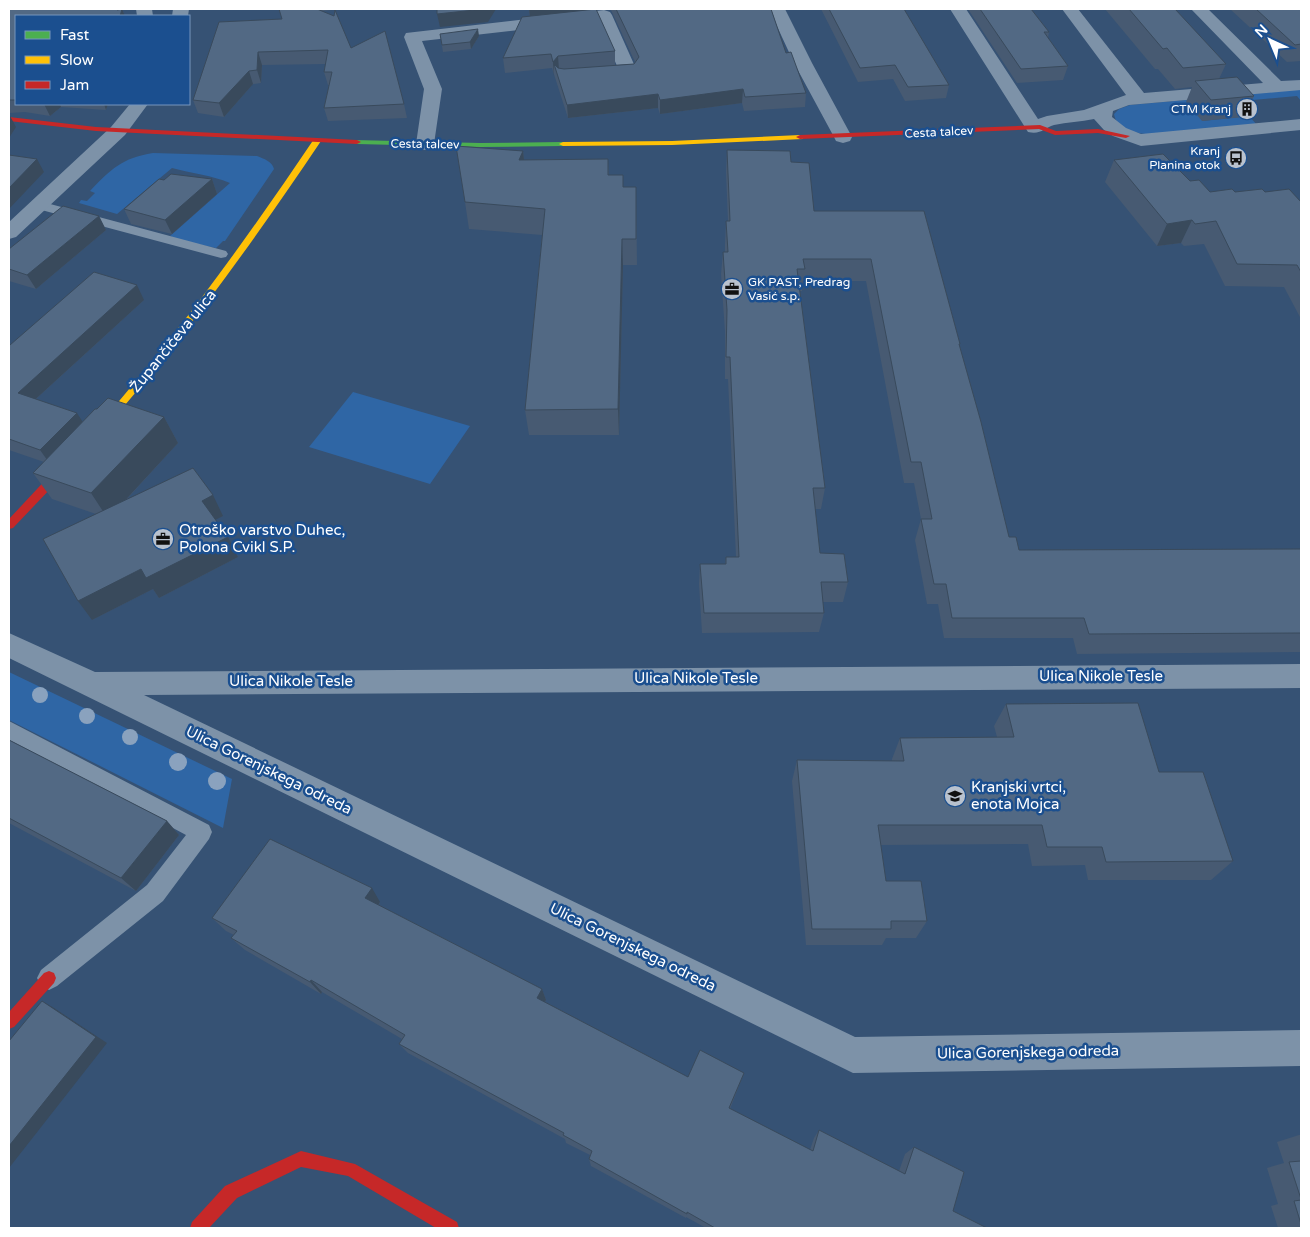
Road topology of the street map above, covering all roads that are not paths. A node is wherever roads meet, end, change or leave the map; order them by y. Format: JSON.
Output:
{"nodes":[{"id":1,"x":777,"y":9,"type":"edge"},
{"id":2,"x":958,"y":9,"type":"edge"},
{"id":3,"x":1070,"y":9,"type":"edge"},
{"id":4,"x":1199,"y":9,"type":"edge"},
{"id":5,"x":583,"y":74,"type":"edge"},
{"id":6,"x":1301,"y":86,"type":"edge"},
{"id":7,"x":1278,"y":87,"type":"junction"},
{"id":8,"x":1140,"y":99,"type":"junction"},
{"id":9,"x":138,"y":105,"type":"edge"},
{"id":10,"x":1104,"y":108,"type":"junction"},
{"id":11,"x":9,"y":119,"type":"edge"},
{"id":12,"x":1301,"y":125,"type":"edge"},
{"id":13,"x":1037,"y":128,"type":"junction"},
{"id":14,"x":118,"y":131,"type":"junction"},
{"id":15,"x":1126,"y":136,"type":"junction"},
{"id":16,"x":843,"y":137,"type":"junction"},
{"id":17,"x":317,"y":141,"type":"junction"},
{"id":18,"x":425,"y":144,"type":"junction"},
{"id":19,"x":39,"y":206,"type":"junction"},
{"id":20,"x":9,"y":233,"type":"edge"},
{"id":21,"x":221,"y":254,"type":"dead end"},
{"id":22,"x":89,"y":441,"type":"edge"},
{"id":23,"x":75,"y":455,"type":"edge"},
{"id":24,"x":9,"y":525,"type":"edge"},
{"id":25,"x":9,"y":645,"type":"edge"},
{"id":26,"x":1301,"y":676,"type":"edge"},
{"id":27,"x":91,"y":683,"type":"junction"},
{"id":28,"x":9,"y":730,"type":"edge"},
{"id":29,"x":49,"y":978,"type":"joint"},
{"id":30,"x":9,"y":1022,"type":"edge"},
{"id":31,"x":1301,"y":1048,"type":"edge"},
{"id":32,"x":198,"y":1228,"type":"edge"},
{"id":33,"x":451,"y":1228,"type":"edge"}],
"edges":[{"from":1,"to":16,"type":"street"},
{"from":2,"to":13,"type":"street"},
{"from":3,"to":8,"type":"street"},
{"from":4,"to":7,"type":"street"},
{"from":5,"to":18,"type":"street"},
{"from":6,"to":7,"type":"street","name":"Cesta talcev"},
{"from":7,"to":8,"type":"street","name":"Cesta talcev"},
{"from":8,"to":10,"type":"street","name":"Cesta talcev"},
{"from":9,"to":14,"type":"street"},
{"from":10,"to":13,"type":"street","name":"Cesta talcev"},
{"from":10,"to":15,"type":"street","name":"Cesta talcev"},
{"from":11,"to":14,"type":"street","name":"Cesta talcev"},
{"from":12,"to":15,"type":"street","name":"Cesta talcev"},
{"from":13,"to":15,"type":"street","name":"Cesta talcev"},
{"from":13,"to":16,"type":"street","name":"Cesta talcev"},
{"from":14,"to":17,"type":"street","name":"Cesta talcev"},
{"from":14,"to":19,"type":"street"},
{"from":16,"to":18,"type":"street","name":"Cesta talcev"},
{"from":17,"to":18,"type":"street","name":"Cesta talcev"},
{"from":17,"to":22,"type":"street","name":"Župančičeva ulica"},
{"from":19,"to":20,"type":"street"},
{"from":19,"to":21,"type":"lane"},
{"from":23,"to":24,"type":"street"},
{"from":25,"to":27,"type":"street","name":"Ulica Gorenjskega odreda"},
{"from":26,"to":27,"type":"street","name":"Ulica Nikole Tesle"},
{"from":27,"to":31,"type":"street","name":"Ulica Gorenjskega odreda"},
{"from":28,"to":29,"type":"lane"},
{"from":29,"to":30,"type":"street"},
{"from":32,"to":33,"type":"street"}]}
